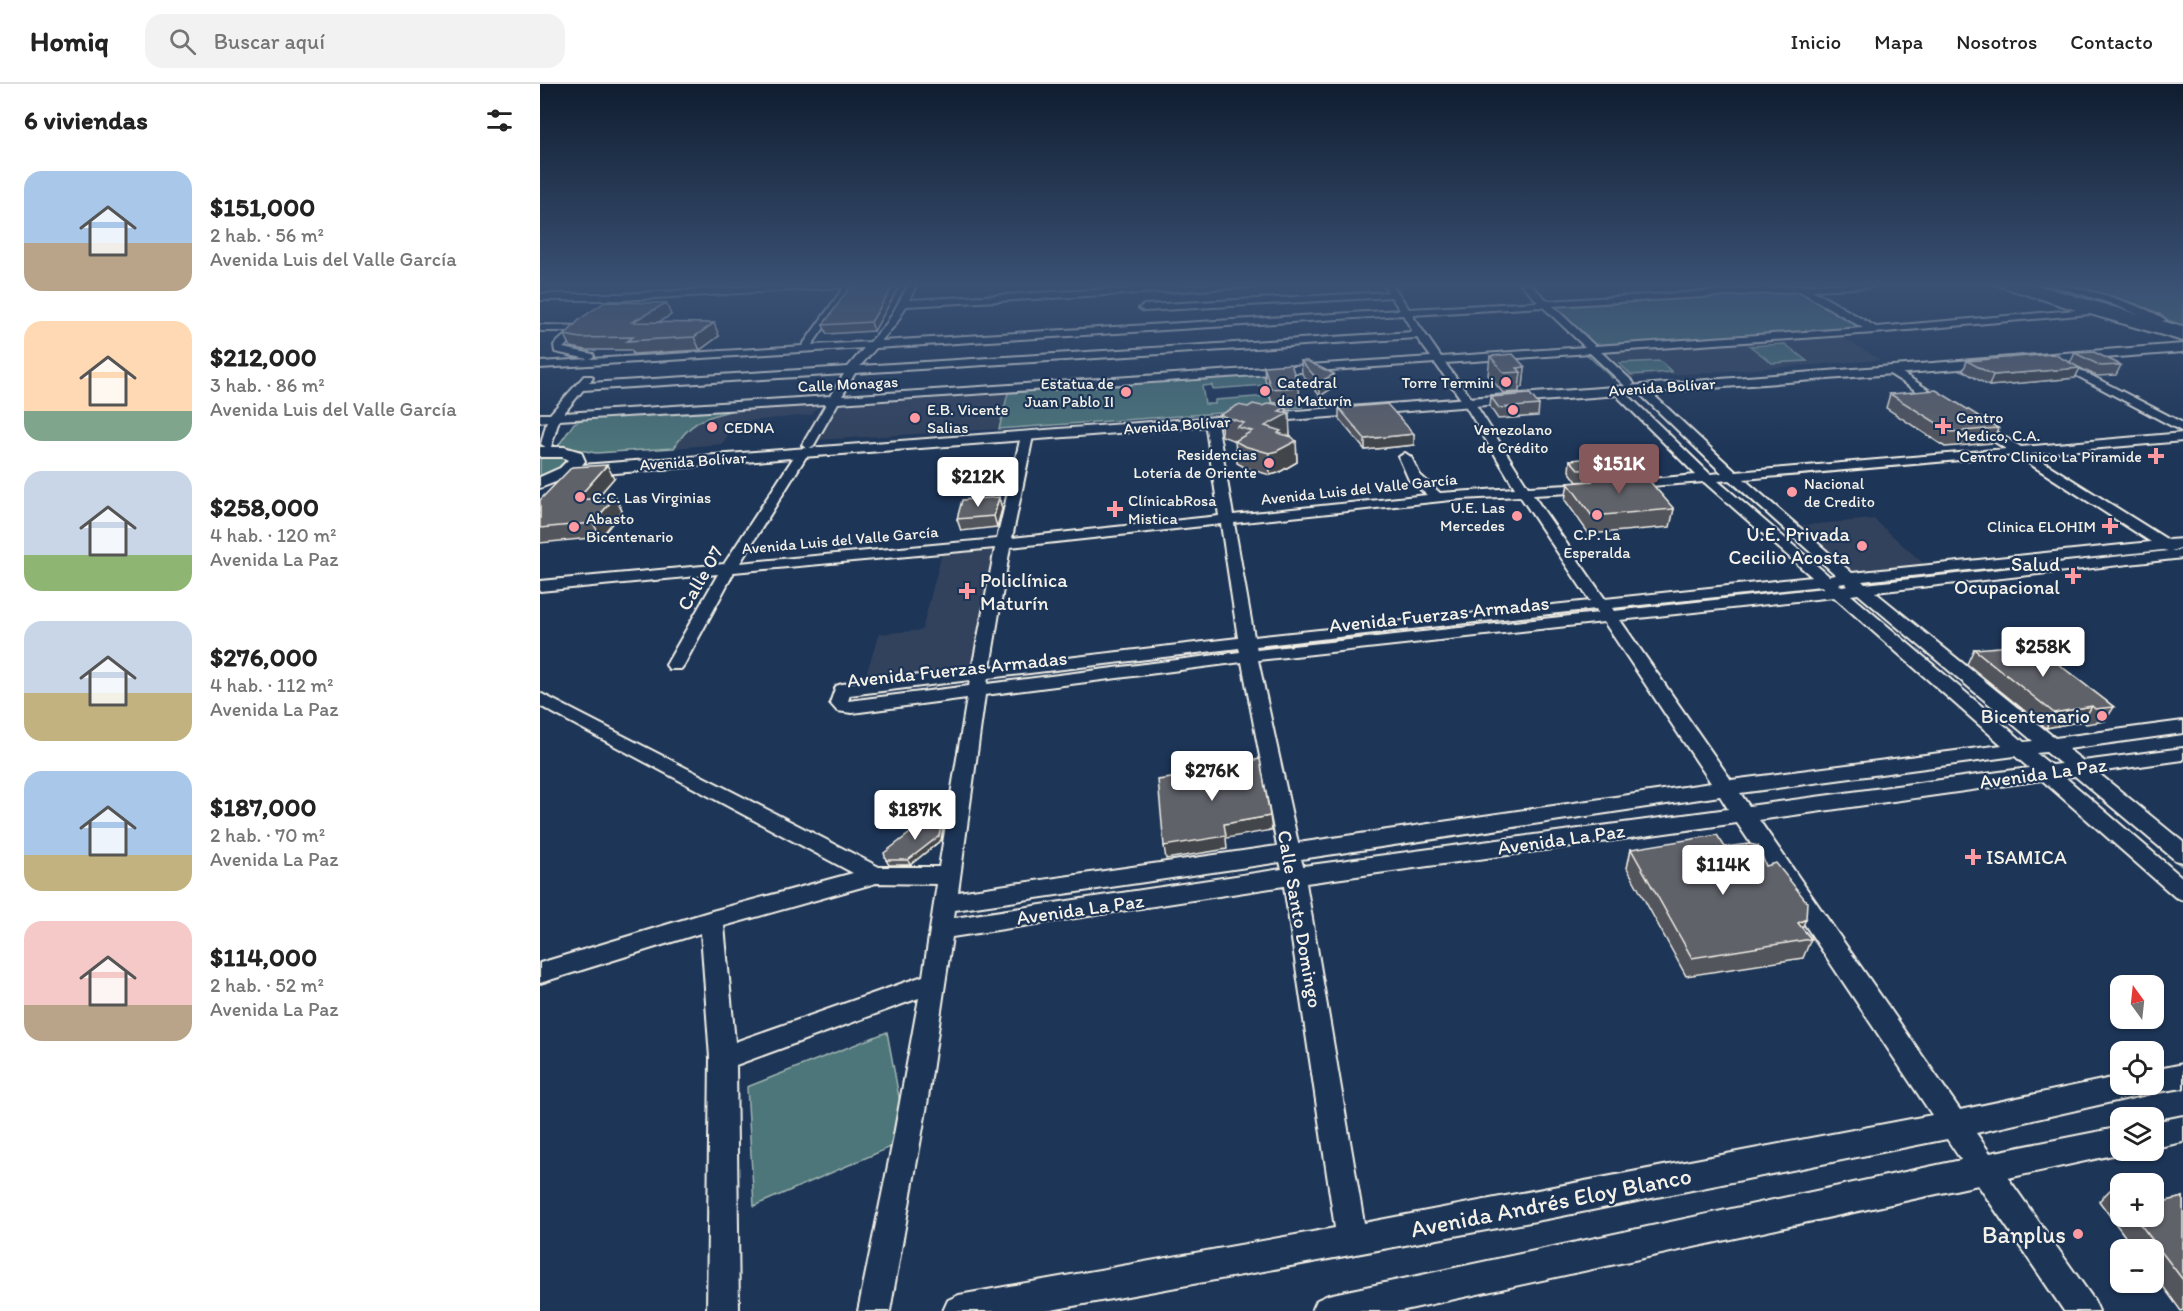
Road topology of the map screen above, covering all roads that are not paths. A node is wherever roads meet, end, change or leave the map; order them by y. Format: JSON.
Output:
{"nodes":[{"id":1,"x":564,"y":341,"type":"edge"},
{"id":2,"x":810,"y":341,"type":"edge"},
{"id":3,"x":875,"y":341,"type":"edge"},
{"id":4,"x":952,"y":341,"type":"edge"},
{"id":5,"x":1147,"y":341,"type":"edge"},
{"id":6,"x":1365,"y":341,"type":"edge"},
{"id":7,"x":1425,"y":341,"type":"edge"},
{"id":8,"x":1584,"y":341,"type":"edge"},
{"id":9,"x":1707,"y":341,"type":"edge"},
{"id":10,"x":2183,"y":343,"type":"edge"},
{"id":11,"x":871,"y":346,"type":"junction"},
{"id":12,"x":2183,"y":348,"type":"edge"},
{"id":13,"x":1592,"y":349,"type":"junction"},
{"id":14,"x":804,"y":350,"type":"junction"},
{"id":15,"x":1438,"y":359,"type":"junction"},
{"id":16,"x":2052,"y":359,"type":"junction"},
{"id":17,"x":601,"y":363,"type":"junction"},
{"id":18,"x":540,"y":365,"type":"edge"},
{"id":19,"x":1149,"y":366,"type":"junction"},
{"id":20,"x":852,"y":369,"type":"junction"},
{"id":21,"x":1892,"y":371,"type":"junction"},
{"id":22,"x":580,"y":387,"type":"junction"},
{"id":23,"x":1631,"y":390,"type":"junction"},
{"id":24,"x":834,"y":399,"type":"junction"},
{"id":25,"x":1466,"y":400,"type":"junction"},
{"id":26,"x":554,"y":417,"type":"junction"},
{"id":27,"x":540,"y":418,"type":"edge"},
{"id":28,"x":1211,"y":422,"type":"junction"},
{"id":29,"x":2183,"y":430,"type":"edge"},
{"id":30,"x":1027,"y":436,"type":"junction"},
{"id":31,"x":2183,"y":437,"type":"edge"},
{"id":32,"x":2014,"y":448,"type":"junction"},
{"id":33,"x":545,"y":449,"type":"edge"},
{"id":34,"x":805,"y":449,"type":"junction"},
{"id":35,"x":575,"y":456,"type":"junction"},
{"id":36,"x":1406,"y":457,"type":"dead end"},
{"id":37,"x":566,"y":472,"type":"junction"},
{"id":38,"x":1731,"y":474,"type":"junction"},
{"id":39,"x":1705,"y":476,"type":"junction"},
{"id":40,"x":540,"y":483,"type":"edge"},
{"id":41,"x":1523,"y":490,"type":"junction"},
{"id":42,"x":1433,"y":493,"type":"junction"},
{"id":43,"x":1225,"y":517,"type":"junction"},
{"id":44,"x":1004,"y":539,"type":"junction"},
{"id":45,"x":2166,"y":544,"type":"junction"},
{"id":46,"x":2182,"y":552,"type":"edge"},
{"id":47,"x":733,"y":563,"type":"junction"},
{"id":48,"x":540,"y":576,"type":"edge"},
{"id":49,"x":1836,"y":583,"type":"junction"},
{"id":50,"x":540,"y":586,"type":"edge"},
{"id":51,"x":1861,"y":589,"type":"junction"},
{"id":52,"x":1605,"y":611,"type":"junction"},
{"id":53,"x":1248,"y":648,"type":"junction"},
{"id":54,"x":675,"y":664,"type":"dead end"},
{"id":55,"x":979,"y":673,"type":"junction"},
{"id":56,"x":976,"y":691,"type":"junction"},
{"id":57,"x":540,"y":699,"type":"edge"},
{"id":58,"x":2183,"y":727,"type":"edge"},
{"id":59,"x":2040,"y":745,"type":"junction"},
{"id":60,"x":2183,"y":754,"type":"edge"},
{"id":61,"x":2068,"y":770,"type":"junction"},
{"id":62,"x":1726,"y":788,"type":"junction"},
{"id":63,"x":1743,"y":813,"type":"junction"},
{"id":64,"x":1289,"y":851,"type":"junction"},
{"id":65,"x":2183,"y":854,"type":"edge"},
{"id":66,"x":876,"y":875,"type":"junction"},
{"id":67,"x":948,"y":876,"type":"junction"},
{"id":68,"x":1294,"y":876,"type":"junction"},
{"id":69,"x":2183,"y":891,"type":"edge"},
{"id":70,"x":943,"y":916,"type":"junction"},
{"id":71,"x":711,"y":920,"type":"junction"},
{"id":72,"x":540,"y":973,"type":"edge"},
{"id":73,"x":934,"y":982,"type":"junction"},
{"id":74,"x":723,"y":1058,"type":"junction"},
{"id":75,"x":2183,"y":1076,"type":"edge"},
{"id":76,"x":2164,"y":1080,"type":"edge"},
{"id":77,"x":2110,"y":1091,"type":"edge"},
{"id":78,"x":1954,"y":1126,"type":"junction"},
{"id":79,"x":2183,"y":1129,"type":"edge"},
{"id":80,"x":2164,"y":1133,"type":"edge"},
{"id":81,"x":2110,"y":1143,"type":"edge"},
{"id":82,"x":1984,"y":1169,"type":"junction"},
{"id":83,"x":1352,"y":1240,"type":"junction"},
{"id":84,"x":723,"y":1311,"type":"edge"},
{"id":85,"x":874,"y":1311,"type":"edge"},
{"id":86,"x":959,"y":1311,"type":"edge"},
{"id":87,"x":1328,"y":1311,"type":"edge"},
{"id":88,"x":2083,"y":1311,"type":"edge"}],
"edges":[{"from":1,"to":17,"type":"street"},
{"from":2,"to":14,"type":"street"},
{"from":3,"to":11,"type":"street","name":"Calle 07"},
{"from":4,"to":11,"type":"street"},
{"from":5,"to":19,"type":"street"},
{"from":6,"to":19,"type":"street"},
{"from":7,"to":15,"type":"street"},
{"from":8,"to":13,"type":"street"},
{"from":9,"to":13,"type":"street","name":"Calle Monagas"},
{"from":10,"to":23,"type":"street","name":"Avenida Bolívar"},
{"from":11,"to":14,"type":"street"},
{"from":11,"to":20,"type":"street","name":"Calle 07"},
{"from":12,"to":16,"type":"street","name":"Avenida Bolívar"},
{"from":13,"to":15,"type":"street","name":"Calle Monagas"},
{"from":13,"to":23,"type":"street"},
{"from":14,"to":17,"type":"street"},
{"from":15,"to":19,"type":"street","name":"Calle Monagas"},
{"from":15,"to":25,"type":"street"},
{"from":16,"to":21,"type":"street","name":"Avenida Bolívar"},
{"from":16,"to":29,"type":"street"},
{"from":17,"to":18,"type":"street"},
{"from":17,"to":22,"type":"street"},
{"from":19,"to":20,"type":"street"},
{"from":19,"to":24,"type":"street","name":"Calle Monagas"},
{"from":20,"to":22,"type":"street"},
{"from":20,"to":24,"type":"street","name":"Calle 07"},
{"from":21,"to":23,"type":"street","name":"Avenida Bolívar"},
{"from":21,"to":32,"type":"street"},
{"from":22,"to":26,"type":"street"},
{"from":23,"to":25,"type":"street","name":"Avenida Bolívar"},
{"from":23,"to":38,"type":"street"},
{"from":23,"to":39,"type":"street"},
{"from":24,"to":26,"type":"street","name":"Calle Monagas"},
{"from":24,"to":34,"type":"street","name":"Calle 07"},
{"from":25,"to":28,"type":"street","name":"Avenida Bolívar"},
{"from":25,"to":34,"type":"street","name":"Avenida Bolívar"},
{"from":25,"to":41,"type":"street"},
{"from":26,"to":27,"type":"street","name":"Calle Monagas"},
{"from":26,"to":33,"type":"street"},
{"from":28,"to":30,"type":"street","name":"Avenida Bolívar"},
{"from":28,"to":43,"type":"street","name":"Calle Santo Domingo"},
{"from":29,"to":32,"type":"street","name":"Avenida Luis del Valle García"},
{"from":30,"to":34,"type":"street","name":"Avenida Bolívar"},
{"from":30,"to":44,"type":"street"},
{"from":31,"to":32,"type":"street","name":"Avenida Luis del Valle García"},
{"from":32,"to":38,"type":"street","name":"Avenida Luis del Valle García"},
{"from":32,"to":45,"type":"street"},
{"from":33,"to":35,"type":"street","name":"Avenida Bolívar"},
{"from":34,"to":35,"type":"street","name":"Avenida Bolívar"},
{"from":34,"to":37,"type":"street","name":"Avenida Bolívar"},
{"from":34,"to":47,"type":"street","name":"Calle 07"},
{"from":35,"to":37,"type":"street"},
{"from":36,"to":42,"type":"street"},
{"from":37,"to":40,"type":"street","name":"Avenida Bolívar"},
{"from":38,"to":39,"type":"street","name":"Avenida Luis del Valle García"},
{"from":38,"to":49,"type":"street"},
{"from":39,"to":41,"type":"street","name":"Avenida Luis del Valle García"},
{"from":39,"to":49,"type":"street"},
{"from":41,"to":42,"type":"street","name":"Avenida Luis del Valle García"},
{"from":41,"to":43,"type":"street","name":"Avenida Luis del Valle García"},
{"from":41,"to":52,"type":"street"},
{"from":42,"to":43,"type":"street","name":"Avenida Luis del Valle García"},
{"from":43,"to":44,"type":"street","name":"Avenida Luis del Valle García"},
{"from":43,"to":53,"type":"street","name":"Calle Santo Domingo"},
{"from":44,"to":47,"type":"street","name":"Avenida Luis del Valle García"},
{"from":44,"to":55,"type":"street"},
{"from":45,"to":46,"type":"street","name":"Avenida Fuerzas Armadas"},
{"from":45,"to":49,"type":"street","name":"Avenida Fuerzas Armadas"},
{"from":46,"to":51,"type":"street","name":"Avenida Fuerzas Armadas"},
{"from":47,"to":48,"type":"street","name":"Avenida Luis del Valle García"},
{"from":47,"to":50,"type":"street","name":"Avenida Luis del Valle García"},
{"from":47,"to":54,"type":"street","name":"Calle 07"},
{"from":49,"to":51,"type":"street"},
{"from":49,"to":52,"type":"street","name":"Avenida Fuerzas Armadas"},
{"from":49,"to":59,"type":"street"},
{"from":51,"to":59,"type":"street"},
{"from":52,"to":53,"type":"street","name":"Avenida Fuerzas Armadas"},
{"from":52,"to":62,"type":"street"},
{"from":53,"to":55,"type":"street","name":"Avenida Fuerzas Armadas"},
{"from":53,"to":56,"type":"street","name":"Avenida Fuerzas Armadas"},
{"from":53,"to":64,"type":"street","name":"Calle Santo Domingo"},
{"from":55,"to":56,"type":"street"},
{"from":55,"to":56,"type":"street","name":"Avenida Fuerzas Armadas"},
{"from":56,"to":67,"type":"street"},
{"from":57,"to":66,"type":"street"},
{"from":58,"to":59,"type":"street","name":"Avenida La Paz"},
{"from":59,"to":61,"type":"street"},
{"from":59,"to":61,"type":"street"},
{"from":59,"to":62,"type":"street","name":"Avenida La Paz"},
{"from":60,"to":61,"type":"street","name":"Avenida La Paz"},
{"from":61,"to":63,"type":"street","name":"Avenida La Paz"},
{"from":61,"to":65,"type":"street"},
{"from":61,"to":69,"type":"street"},
{"from":62,"to":63,"type":"street"},
{"from":62,"to":64,"type":"street","name":"Avenida La Paz"},
{"from":63,"to":68,"type":"street","name":"Avenida La Paz"},
{"from":63,"to":78,"type":"street"},
{"from":64,"to":68,"type":"street","name":"Calle Santo Domingo"},
{"from":64,"to":70,"type":"street","name":"Avenida La Paz"},
{"from":66,"to":67,"type":"street"},
{"from":66,"to":71,"type":"street"},
{"from":67,"to":70,"type":"street"},
{"from":68,"to":70,"type":"street","name":"Avenida La Paz"},
{"from":68,"to":83,"type":"street","name":"Calle Santo Domingo"},
{"from":70,"to":73,"type":"street"},
{"from":71,"to":72,"type":"street"},
{"from":71,"to":74,"type":"street"},
{"from":73,"to":74,"type":"street"},
{"from":73,"to":85,"type":"street"},
{"from":74,"to":84,"type":"street"},
{"from":75,"to":76,"type":"street"},
{"from":77,"to":78,"type":"street","name":"Avenida Andrés Eloy Blanco"},
{"from":78,"to":82,"type":"street"},
{"from":78,"to":83,"type":"street","name":"Avenida Andrés Eloy Blanco"},
{"from":79,"to":80,"type":"street"},
{"from":81,"to":82,"type":"street"},
{"from":82,"to":87,"type":"street"},
{"from":82,"to":88,"type":"street"},
{"from":83,"to":86,"type":"street","name":"Avenida Andrés Eloy Blanco"}]}
